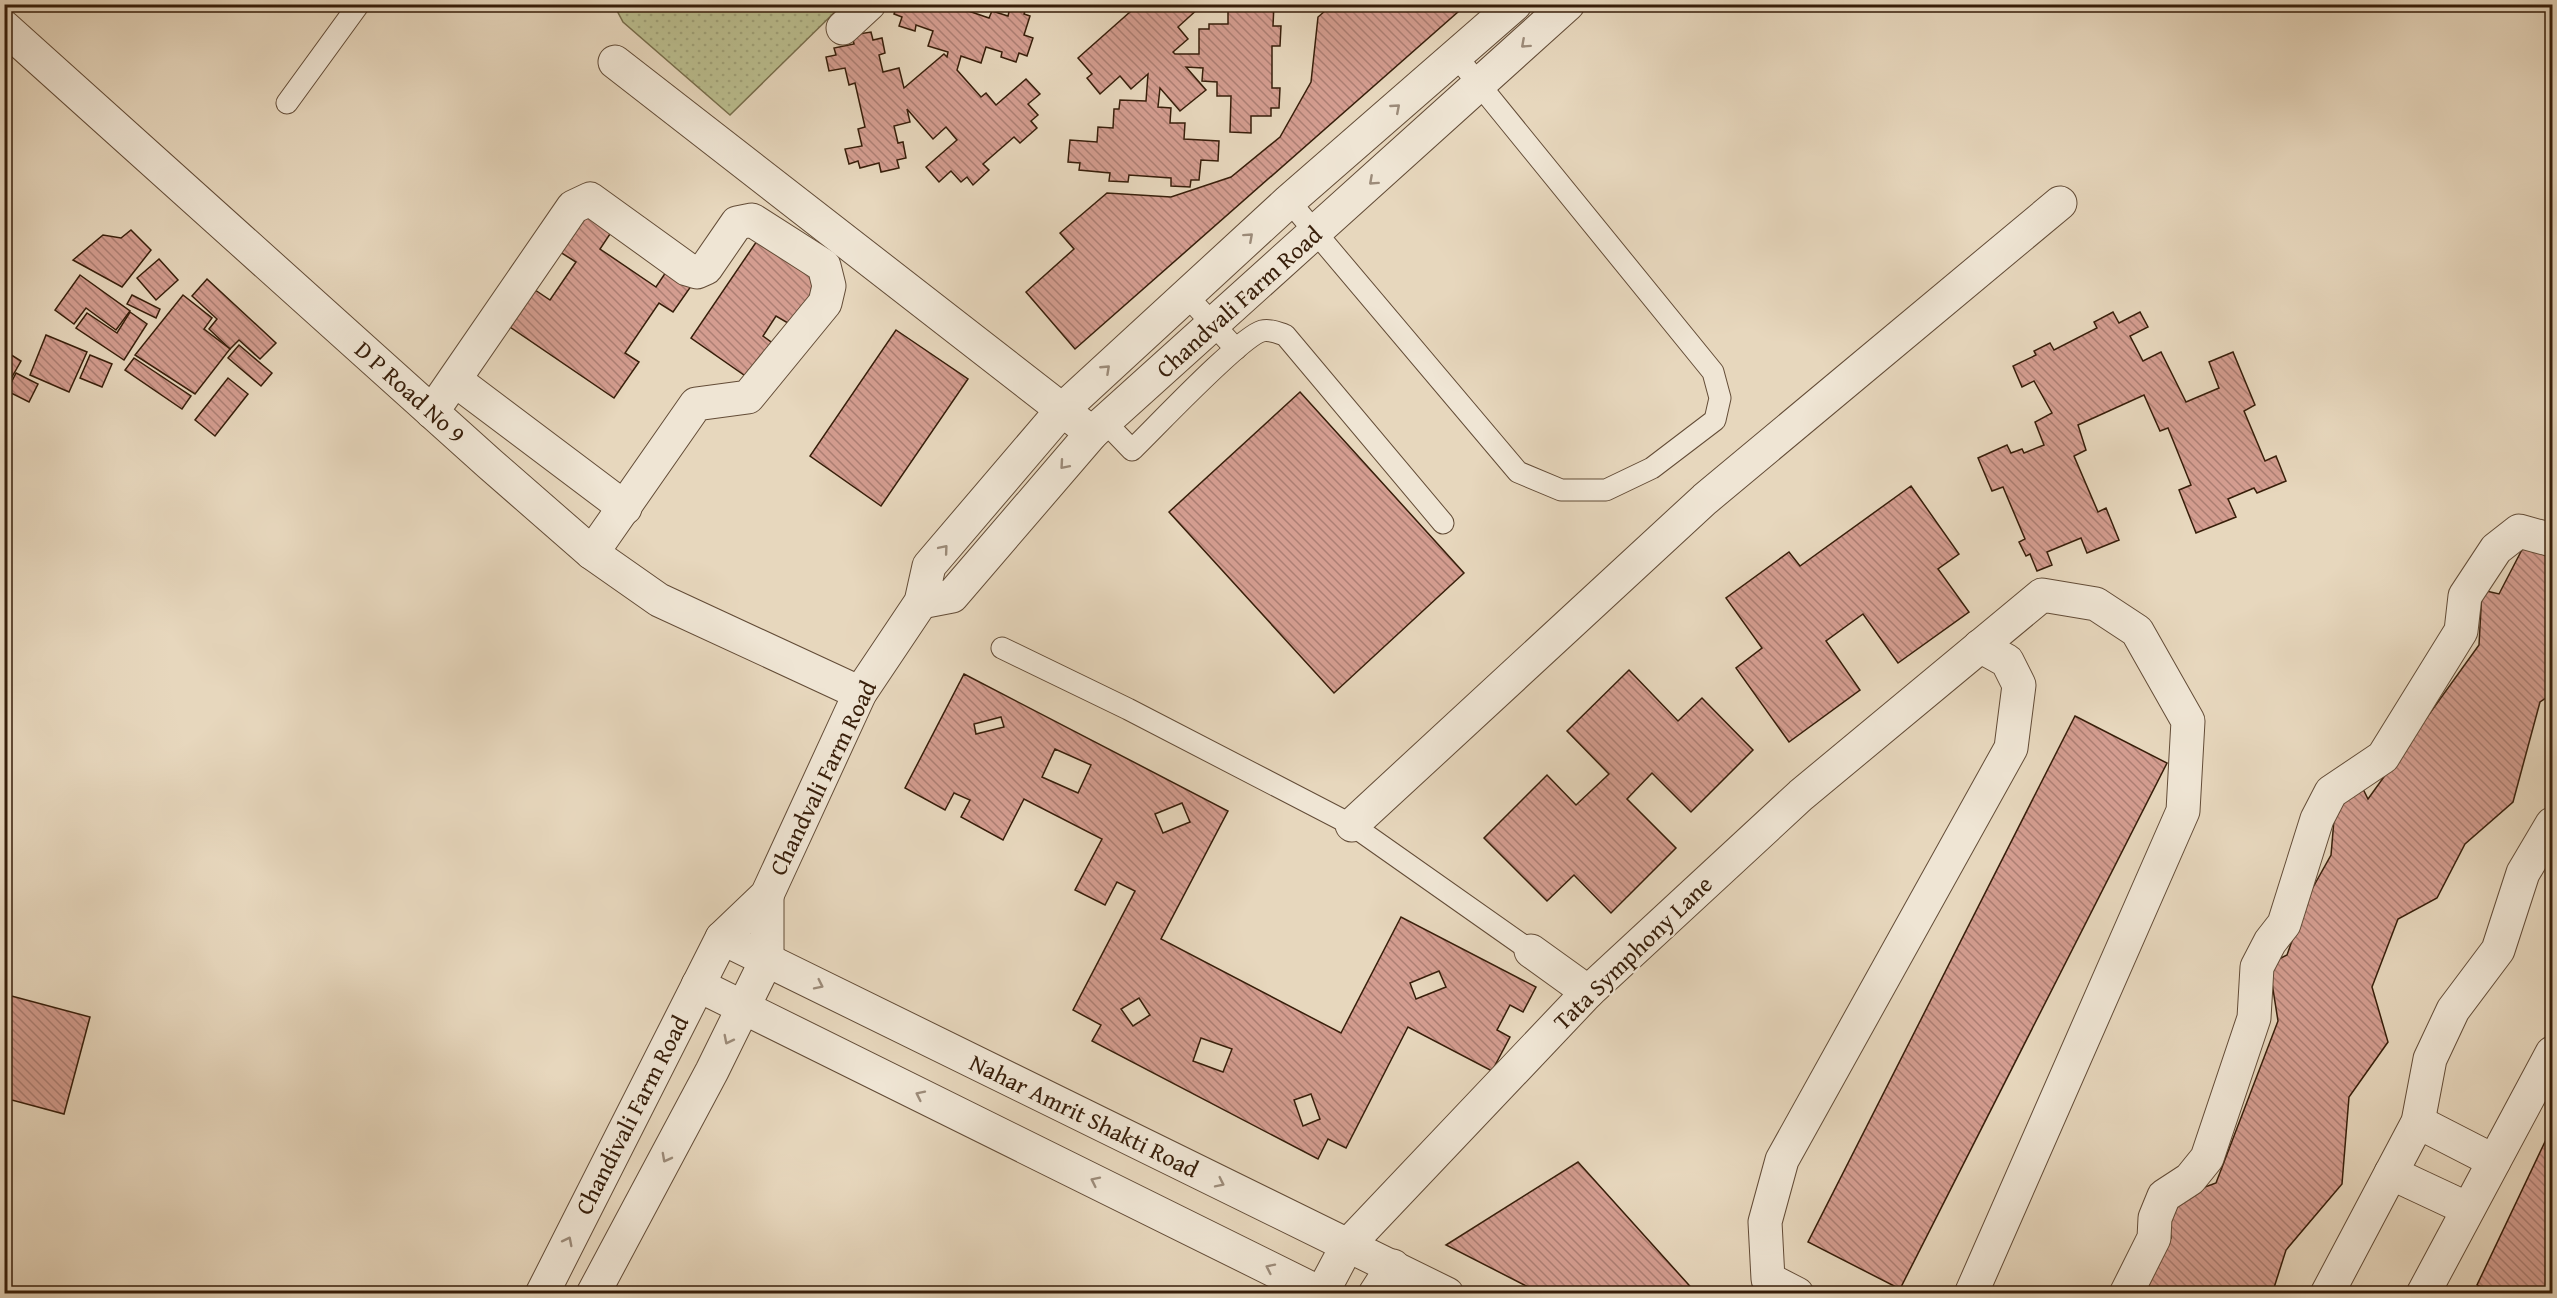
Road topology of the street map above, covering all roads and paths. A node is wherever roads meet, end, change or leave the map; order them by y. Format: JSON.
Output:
{"nodes":[{"id":1,"x":359,"y":4,"type":"edge"},
{"id":2,"x":869,"y":4,"type":"edge"},
{"id":3,"x":1515,"y":4,"type":"edge"},
{"id":4,"x":1568,"y":4,"type":"edge"},
{"id":5,"x":4,"y":27,"type":"edge"},
{"id":6,"x":843,"y":28,"type":"dead end"},
{"id":7,"x":1456,"y":56,"type":"junction"},
{"id":8,"x":615,"y":62,"type":"dead end"},
{"id":9,"x":1479,"y":85,"type":"junction"},
{"id":10,"x":287,"y":103,"type":"dead end"},
{"id":11,"x":1288,"y":201,"type":"junction"},
{"id":12,"x":2060,"y":203,"type":"dead end"},
{"id":13,"x":1317,"y":233,"type":"junction"},
{"id":14,"x":1186,"y":295,"type":"junction"},
{"id":15,"x":1213,"y":325,"type":"junction"},
{"id":16,"x":1236,"y":349,"type":"junction"},
{"id":17,"x":455,"y":380,"type":"junction"},
{"id":18,"x":1063,"y":409,"type":"junction"},
{"id":19,"x":432,"y":412,"type":"junction"},
{"id":20,"x":507,"y":419,"type":"junction"},
{"id":21,"x":1098,"y":427,"type":"junction"},
{"id":22,"x":480,"y":454,"type":"junction"},
{"id":23,"x":625,"y":508,"type":"junction"},
{"id":24,"x":1443,"y":523,"type":"dead end"},
{"id":25,"x":2553,"y":540,"type":"edge"},
{"id":26,"x":592,"y":553,"type":"junction"},
{"id":27,"x":921,"y":602,"type":"junction"},
{"id":28,"x":1980,"y":646,"type":"junction"},
{"id":29,"x":1002,"y":648,"type":"dead end"},
{"id":30,"x":860,"y":693,"type":"junction"},
{"id":31,"x":2553,"y":824,"type":"edge"},
{"id":32,"x":1352,"y":825,"type":"junction"},
{"id":33,"x":767,"y":894,"type":"junction"},
{"id":34,"x":722,"y":938,"type":"junction"},
{"id":35,"x":1531,"y":951,"type":"joint"},
{"id":36,"x":767,"y":959,"type":"junction"},
{"id":37,"x":698,"y":985,"type":"junction"},
{"id":38,"x":1588,"y":992,"type":"junction"},
{"id":39,"x":744,"y":1008,"type":"junction"},
{"id":40,"x":2553,"y":1053,"type":"edge"},
{"id":41,"x":2553,"y":1075,"type":"edge"},
{"id":42,"x":2418,"y":1122,"type":"junction"},
{"id":43,"x":2494,"y":1161,"type":"junction"},
{"id":44,"x":2391,"y":1173,"type":"junction"},
{"id":45,"x":2468,"y":1209,"type":"junction"},
{"id":46,"x":1347,"y":1246,"type":"junction"},
{"id":47,"x":1393,"y":1266,"type":"junction"},
{"id":48,"x":542,"y":1293,"type":"edge"},
{"id":49,"x":593,"y":1293,"type":"edge"},
{"id":50,"x":1322,"y":1293,"type":"edge"},
{"id":51,"x":1375,"y":1293,"type":"edge"},
{"id":52,"x":1447,"y":1293,"type":"edge"},
{"id":53,"x":1797,"y":1293,"type":"edge"},
{"id":54,"x":1971,"y":1293,"type":"edge"},
{"id":55,"x":2126,"y":1293,"type":"edge"},
{"id":56,"x":2327,"y":1293,"type":"edge"},
{"id":57,"x":2423,"y":1293,"type":"edge"},
{"id":58,"x":2435,"y":1293,"type":"edge"}],
"edges":[{"from":1,"to":10,"type":"lane"},
{"from":2,"to":6,"type":"street"},
{"from":3,"to":7,"type":"street","name":"Chandvali Farm Road"},
{"from":4,"to":9,"type":"street","name":"Chandvali Farm Road","one_way":true},
{"from":5,"to":19,"type":"street","name":"D P Road No 9"},
{"from":7,"to":9,"type":"lane"},
{"from":11,"to":7,"type":"street","name":"Chandvali Farm Road","one_way":true},
{"from":8,"to":18,"type":"street"},
{"from":9,"to":13,"type":"street","name":"Chandvali Farm Road","one_way":true},
{"from":9,"to":13,"type":"lane"},
{"from":11,"to":13,"type":"lane"},
{"from":14,"to":11,"type":"street","name":"Chandvali Farm Road","one_way":true},
{"from":12,"to":32,"type":"street"},
{"from":13,"to":15,"type":"street","name":"Chandvali Farm Road"},
{"from":14,"to":15,"type":"lane"},
{"from":18,"to":14,"type":"street","name":"Chandvali Farm Road","one_way":true},
{"from":15,"to":16,"type":"lane"},
{"from":15,"to":21,"type":"street","name":"Chandvali Farm Road"},
{"from":16,"to":21,"type":"lane"},
{"from":16,"to":24,"type":"lane"},
{"from":17,"to":19,"type":"street"},
{"from":17,"to":20,"type":"street"},
{"from":17,"to":23,"type":"street"},
{"from":18,"to":21,"type":"street"},
{"from":27,"to":18,"type":"street","name":"Chandvali Farm Road","one_way":true},
{"from":19,"to":22,"type":"street","name":"D P Road No 9"},
{"from":20,"to":22,"type":"street"},
{"from":20,"to":23,"type":"street"},
{"from":21,"to":27,"type":"street","name":"Chandvali Farm Road","one_way":true},
{"from":22,"to":26,"type":"street","name":"D P Road No 9"},
{"from":23,"to":26,"type":"street"},
{"from":25,"to":55,"type":"street"},
{"from":26,"to":30,"type":"street","name":"D P Road No 9"},
{"from":27,"to":30,"type":"street","name":"Chandvali Farm Road"},
{"from":28,"to":38,"type":"street","name":"Tata Symphony Lane"},
{"from":28,"to":53,"type":"street"},
{"from":28,"to":54,"type":"street","name":"Tata Symphony Lane"},
{"from":29,"to":32,"type":"lane"},
{"from":30,"to":33,"type":"street","name":"Chandvali Farm Road"},
{"from":31,"to":42,"type":"street"},
{"from":32,"to":35,"type":"lane"},
{"from":33,"to":34,"type":"street","name":"Chandivali Farm Road"},
{"from":33,"to":36,"type":"street"},
{"from":34,"to":36,"type":"street","name":"Nahar Amrit Shakti Road"},
{"from":34,"to":37,"type":"street","name":"Chandivali Farm Road"},
{"from":35,"to":38,"type":"street"},
{"from":36,"to":39,"type":"street"},
{"from":36,"to":46,"type":"street","name":"Nahar Amrit Shakti Road","one_way":true},
{"from":37,"to":39,"type":"street"},
{"from":48,"to":37,"type":"street","name":"Chandivali Farm Road","one_way":true},
{"from":38,"to":46,"type":"street","name":"Tata Symphony Lane"},
{"from":39,"to":49,"type":"street","one_way":true},
{"from":50,"to":39,"type":"street","one_way":true},
{"from":40,"to":43,"type":"street"},
{"from":41,"to":58,"type":"lane"},
{"from":42,"to":43,"type":"street"},
{"from":42,"to":44,"type":"street"},
{"from":43,"to":45,"type":"street"},
{"from":44,"to":45,"type":"street"},
{"from":44,"to":56,"type":"street"},
{"from":45,"to":57,"type":"street"},
{"from":46,"to":47,"type":"street","name":"Nahar Amrit Shakti Road"},
{"from":46,"to":50,"type":"street","name":"Tata Symphony Lane"},
{"from":47,"to":51,"type":"street"},
{"from":47,"to":52,"type":"street","name":"Nahar Amrit Shakti Road"}]}
